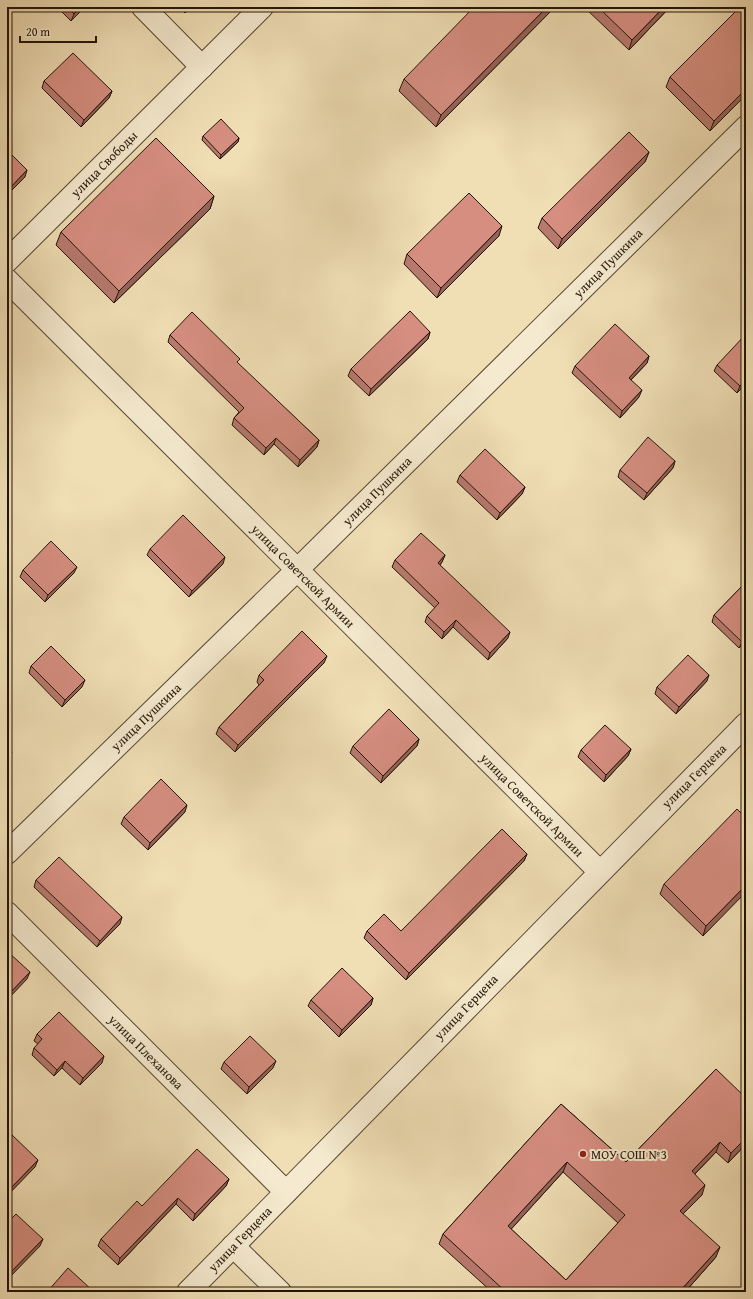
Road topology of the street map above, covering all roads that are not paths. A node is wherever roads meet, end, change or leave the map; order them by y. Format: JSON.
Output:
{"nodes":[{"id":1,"x":143,"y":7,"type":"edge"},
{"id":2,"x":262,"y":7,"type":"edge"},
{"id":3,"x":202,"y":68,"type":"junction"},
{"id":4,"x":746,"y":127,"type":"edge"},
{"id":5,"x":7,"y":261,"type":"edge"},
{"id":6,"x":7,"y":280,"type":"edge"},
{"id":7,"x":297,"y":570,"type":"junction"},
{"id":8,"x":746,"y":724,"type":"edge"},
{"id":9,"x":7,"y":853,"type":"edge"},
{"id":10,"x":599,"y":872,"type":"junction"},
{"id":11,"x":7,"y":913,"type":"edge"},
{"id":12,"x":286,"y":1192,"type":"junction"},
{"id":13,"x":233,"y":1246,"type":"junction"},
{"id":14,"x":188,"y":1292,"type":"edge"},
{"id":15,"x":280,"y":1292,"type":"edge"}],
"edges":[{"from":1,"to":3,"type":"street"},
{"from":2,"to":3,"type":"street","name":"улица Свободы"},
{"from":3,"to":5,"type":"street","name":"улица Свободы"},
{"from":4,"to":7,"type":"street","name":"улица Пушкина"},
{"from":6,"to":7,"type":"street","name":"улица Советской Армии"},
{"from":7,"to":9,"type":"street","name":"улица Пушкина"},
{"from":7,"to":10,"type":"street","name":"улица Советской Армии"},
{"from":8,"to":10,"type":"street","name":"улица Герцена"},
{"from":10,"to":12,"type":"street","name":"улица Герцена"},
{"from":11,"to":12,"type":"street","name":"улица Плеханова"},
{"from":12,"to":13,"type":"street","name":"улица Герцена"},
{"from":13,"to":14,"type":"street","name":"улица Герцена"},
{"from":13,"to":15,"type":"street"}]}
